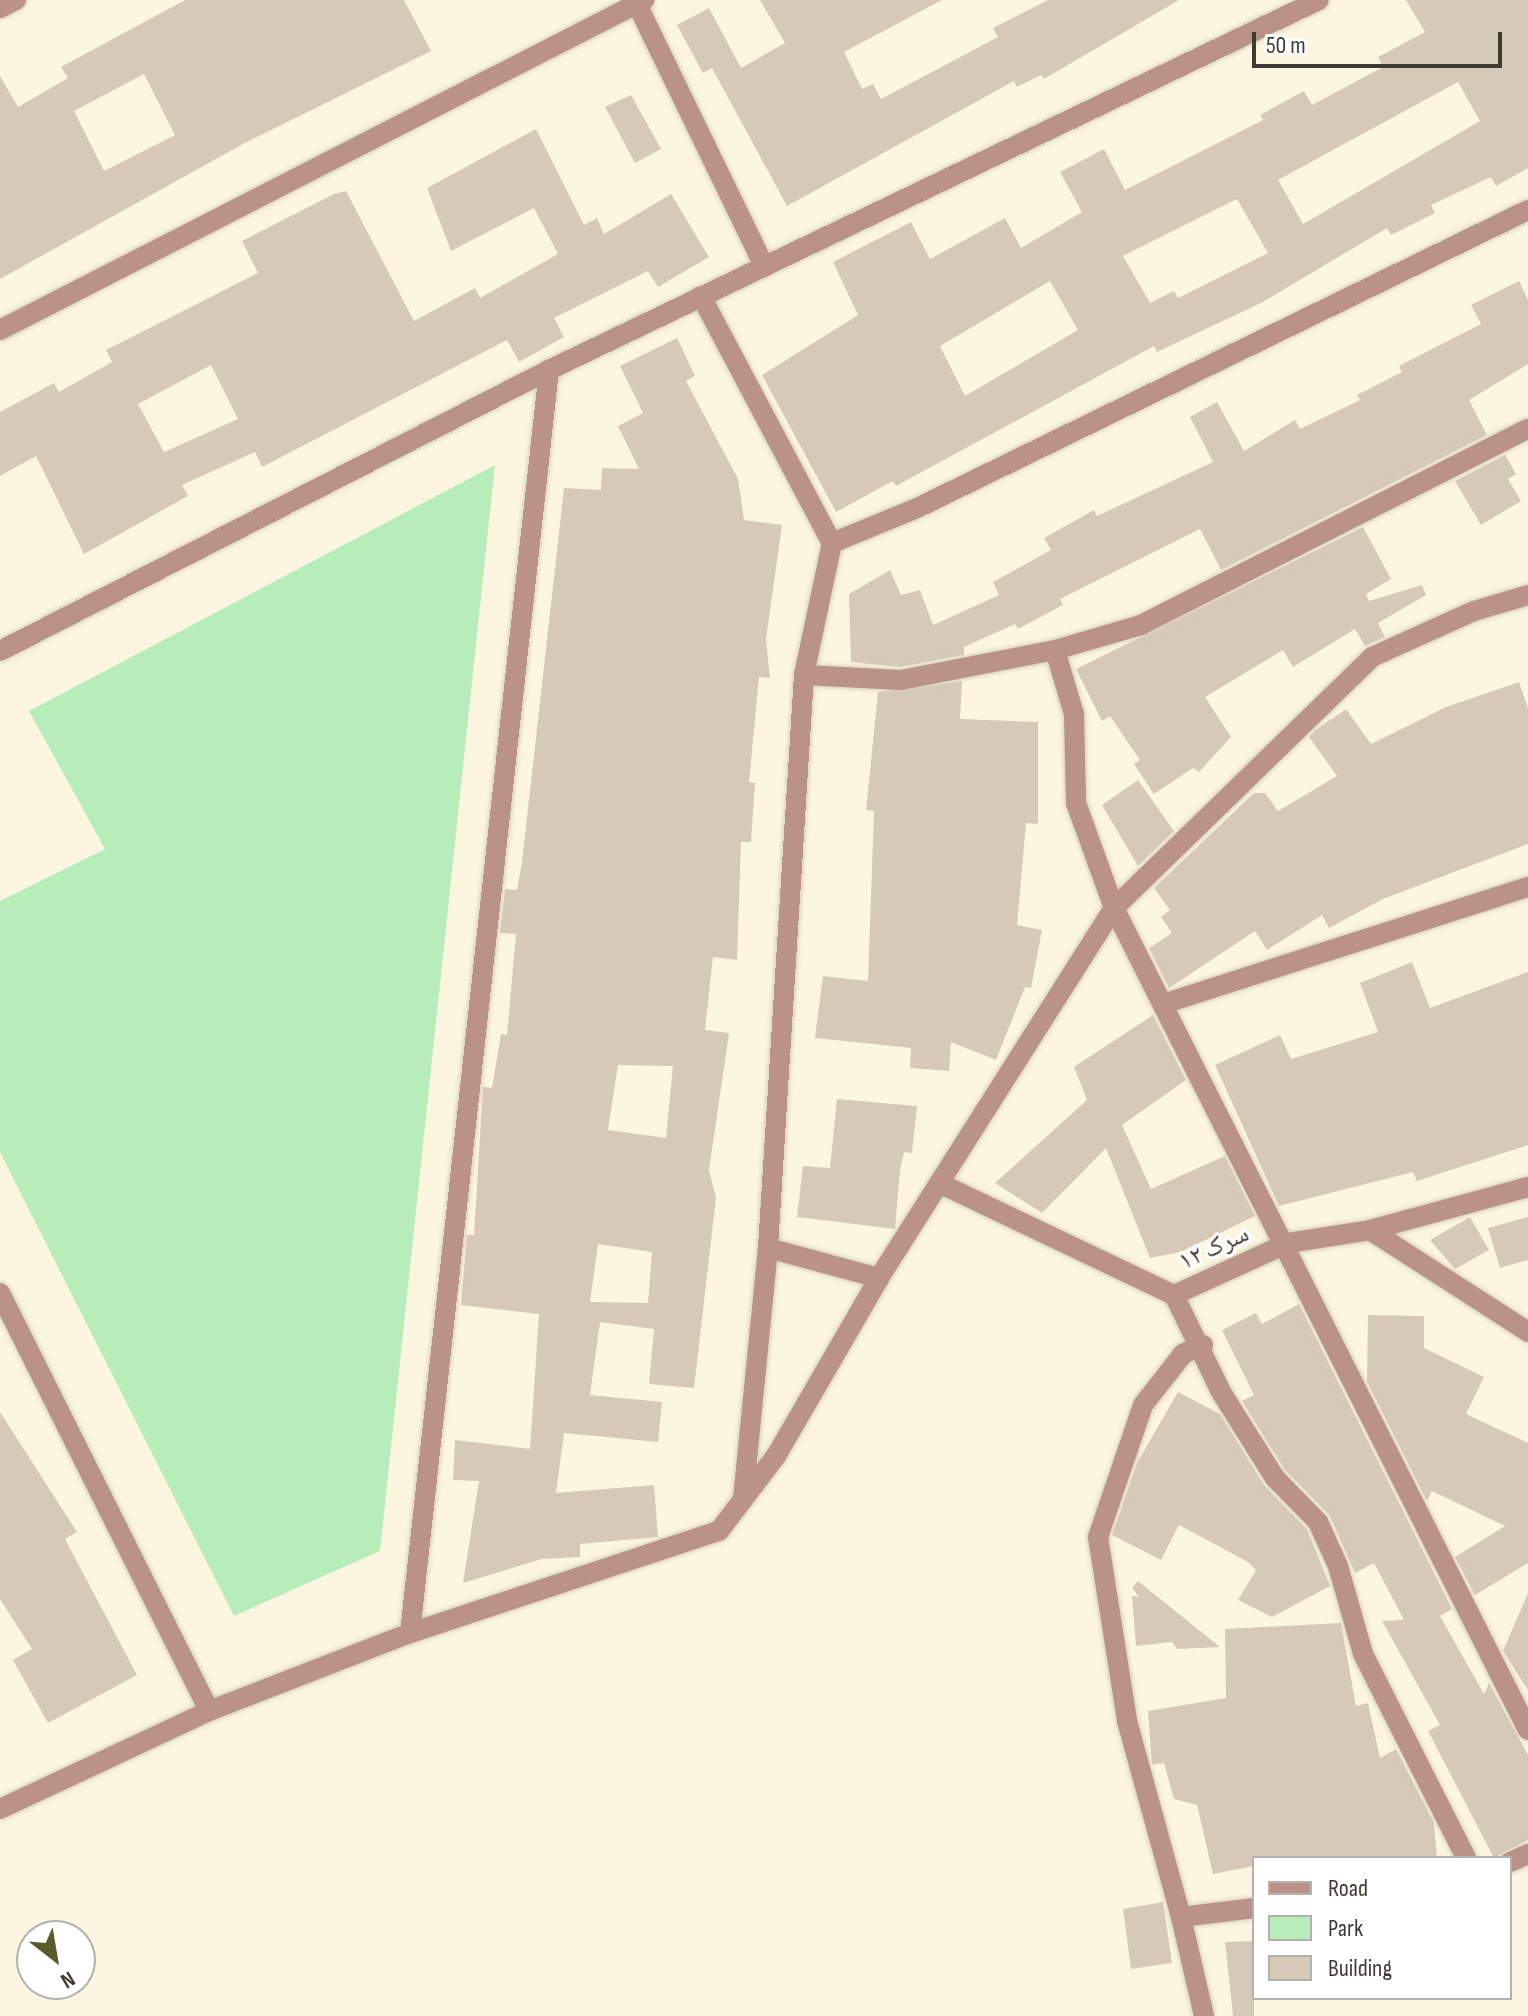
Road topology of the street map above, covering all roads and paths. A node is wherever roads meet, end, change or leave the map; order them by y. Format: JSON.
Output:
{"nodes":[{"id":1,"x":16,"y":0,"type":"edge"},
{"id":2,"x":1319,"y":0,"type":"edge"},
{"id":3,"x":639,"y":1,"type":"edge"},
{"id":4,"x":0,"y":8,"type":"edge"},
{"id":5,"x":1528,"y":210,"type":"edge"},
{"id":6,"x":764,"y":266,"type":"junction"},
{"id":7,"x":701,"y":296,"type":"junction"},
{"id":8,"x":0,"y":330,"type":"edge"},
{"id":9,"x":549,"y":370,"type":"junction"},
{"id":10,"x":1528,"y":429,"type":"edge"},
{"id":11,"x":832,"y":543,"type":"junction"},
{"id":12,"x":1528,"y":595,"type":"edge"},
{"id":13,"x":1055,"y":650,"type":"junction"},
{"id":14,"x":0,"y":651,"type":"edge"},
{"id":15,"x":804,"y":675,"type":"junction"},
{"id":16,"x":1528,"y":887,"type":"edge"},
{"id":17,"x":1114,"y":908,"type":"junction"},
{"id":18,"x":1163,"y":1004,"type":"junction"},
{"id":19,"x":939,"y":1183,"type":"junction"},
{"id":20,"x":1528,"y":1187,"type":"edge"},
{"id":21,"x":1370,"y":1230,"type":"junction"},
{"id":22,"x":1288,"y":1243,"type":"junction"},
{"id":23,"x":768,"y":1248,"type":"junction"},
{"id":24,"x":879,"y":1278,"type":"junction"},
{"id":25,"x":0,"y":1293,"type":"edge"},
{"id":26,"x":1174,"y":1295,"type":"junction"},
{"id":27,"x":1528,"y":1332,"type":"edge"},
{"id":28,"x":1203,"y":1345,"type":"junction"},
{"id":29,"x":743,"y":1500,"type":"junction"},
{"id":30,"x":410,"y":1633,"type":"junction"},
{"id":31,"x":209,"y":1711,"type":"junction"},
{"id":32,"x":1528,"y":1729,"type":"edge"},
{"id":33,"x":0,"y":1809,"type":"edge"},
{"id":34,"x":1465,"y":1856,"type":"edge"},
{"id":35,"x":1252,"y":1908,"type":"edge"},
{"id":36,"x":1181,"y":1917,"type":"junction"},
{"id":37,"x":1204,"y":2016,"type":"edge"}],
"edges":[{"from":1,"to":4,"type":"street"},
{"from":2,"to":6,"type":"street"},
{"from":3,"to":6,"type":"street"},
{"from":3,"to":8,"type":"street"},
{"from":5,"to":11,"type":"street"},
{"from":6,"to":7,"type":"street"},
{"from":7,"to":9,"type":"street"},
{"from":7,"to":11,"type":"street"},
{"from":9,"to":14,"type":"street"},
{"from":9,"to":30,"type":"street"},
{"from":10,"to":13,"type":"street"},
{"from":11,"to":15,"type":"street"},
{"from":12,"to":17,"type":"street"},
{"from":13,"to":15,"type":"street"},
{"from":13,"to":17,"type":"street"},
{"from":15,"to":23,"type":"street"},
{"from":16,"to":18,"type":"street"},
{"from":17,"to":18,"type":"street"},
{"from":17,"to":19,"type":"street"},
{"from":18,"to":22,"type":"street"},
{"from":19,"to":24,"type":"street"},
{"from":19,"to":26,"type":"street","name":"سرک ۱۲"},
{"from":20,"to":21,"type":"street","name":"سرک ۱۲"},
{"from":21,"to":22,"type":"street","name":"سرک ۱۲"},
{"from":21,"to":27,"type":"street"},
{"from":22,"to":26,"type":"street","name":"سرک ۱۲"},
{"from":22,"to":32,"type":"street"},
{"from":23,"to":24,"type":"street"},
{"from":23,"to":29,"type":"street"},
{"from":24,"to":29,"type":"street"},
{"from":25,"to":31,"type":"street"},
{"from":26,"to":28,"type":"street"},
{"from":28,"to":34,"type":"street"},
{"from":28,"to":36,"type":"street"},
{"from":29,"to":30,"type":"street"},
{"from":30,"to":31,"type":"street"},
{"from":31,"to":33,"type":"street"},
{"from":35,"to":36,"type":"street"},
{"from":36,"to":37,"type":"street"}]}
